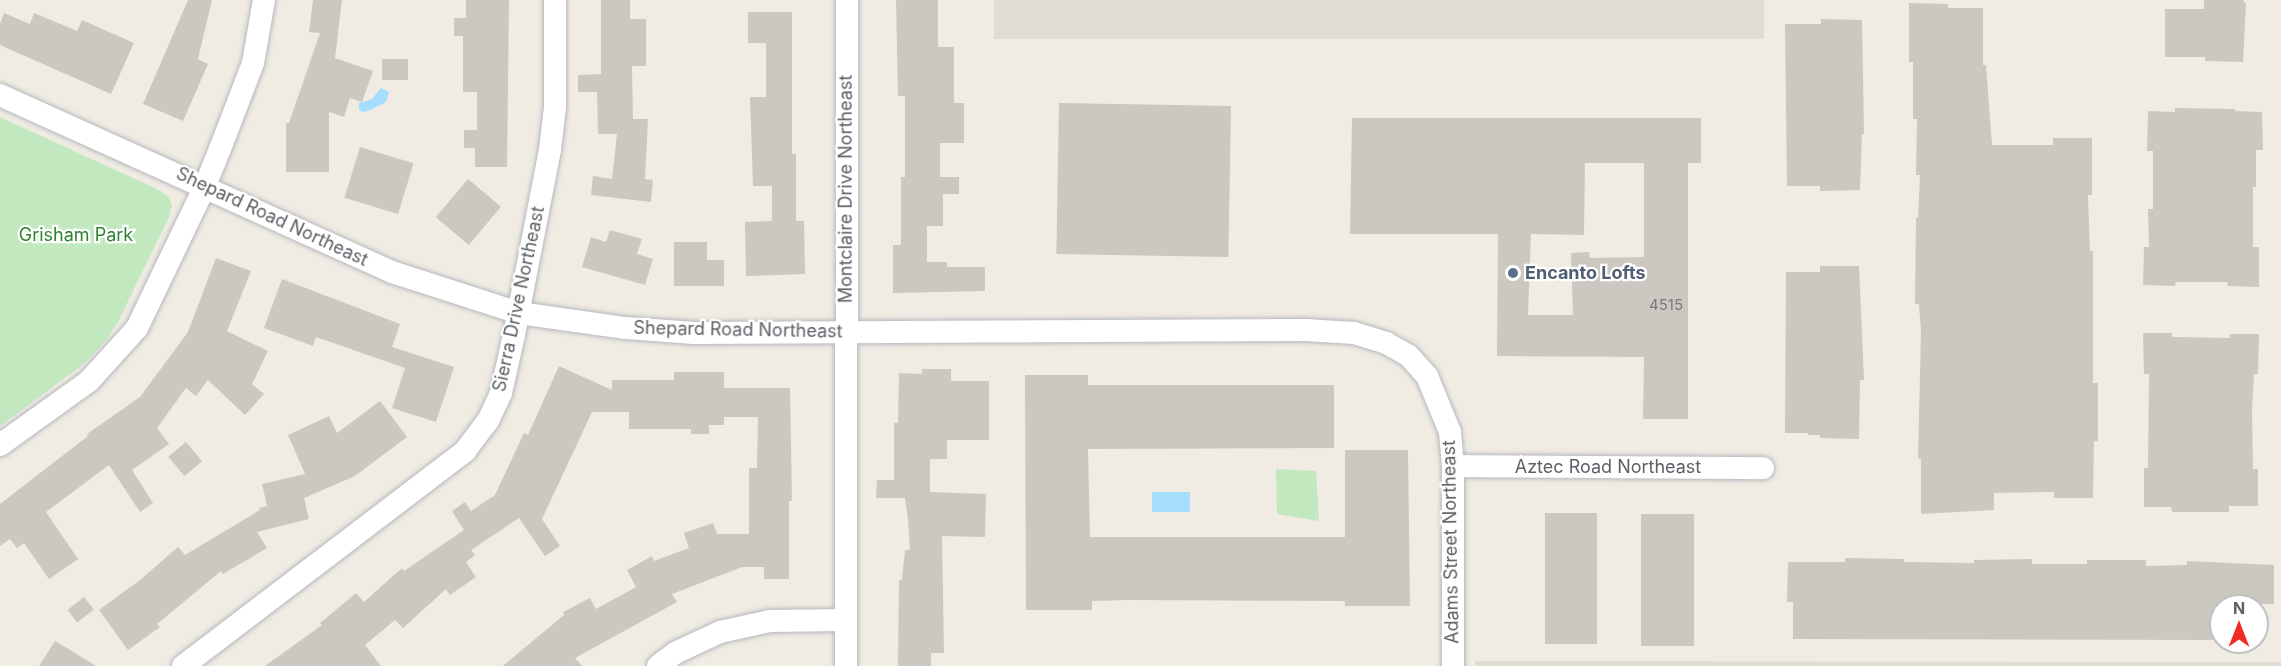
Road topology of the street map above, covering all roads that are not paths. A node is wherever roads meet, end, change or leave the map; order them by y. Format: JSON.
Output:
{"nodes":[{"id":1,"x":264,"y":0,"type":"edge"},
{"id":2,"x":555,"y":0,"type":"edge"},
{"id":3,"x":847,"y":0,"type":"edge"},
{"id":4,"x":0,"y":95,"type":"edge"},
{"id":5,"x":205,"y":186,"type":"junction"},
{"id":6,"x":519,"y":313,"type":"junction"},
{"id":7,"x":1306,"y":330,"type":"joint"},
{"id":8,"x":845,"y":332,"type":"junction"},
{"id":9,"x":0,"y":445,"type":"edge"},
{"id":10,"x":1453,"y":466,"type":"junction"},
{"id":11,"x":1763,"y":468,"type":"dead end"},
{"id":12,"x":846,"y":620,"type":"junction"},
{"id":13,"x":183,"y":666,"type":"edge"},
{"id":14,"x":658,"y":666,"type":"edge"},
{"id":15,"x":846,"y":666,"type":"edge"},
{"id":16,"x":1453,"y":666,"type":"edge"}],
"edges":[{"from":1,"to":5,"type":"street"},
{"from":2,"to":6,"type":"street","name":"Sierra Drive Northeast"},
{"from":3,"to":8,"type":"street","name":"Montclaire Drive Northeast"},
{"from":4,"to":5,"type":"street","name":"Shepard Road Northeast"},
{"from":5,"to":6,"type":"street","name":"Shepard Road Northeast"},
{"from":5,"to":9,"type":"street"},
{"from":6,"to":8,"type":"street","name":"Shepard Road Northeast"},
{"from":6,"to":13,"type":"street","name":"Sierra Drive Northeast"},
{"from":7,"to":8,"type":"street","name":"Shepard Road Northeast"},
{"from":7,"to":10,"type":"street","name":"Adams Street Northeast"},
{"from":8,"to":12,"type":"street","name":"Montclaire Drive Northeast"},
{"from":10,"to":11,"type":"street","name":"Aztec Road Northeast"},
{"from":10,"to":16,"type":"street","name":"Adams Street Northeast"},
{"from":12,"to":14,"type":"street"},
{"from":12,"to":15,"type":"street","name":"Montclaire Drive Northeast"}]}
